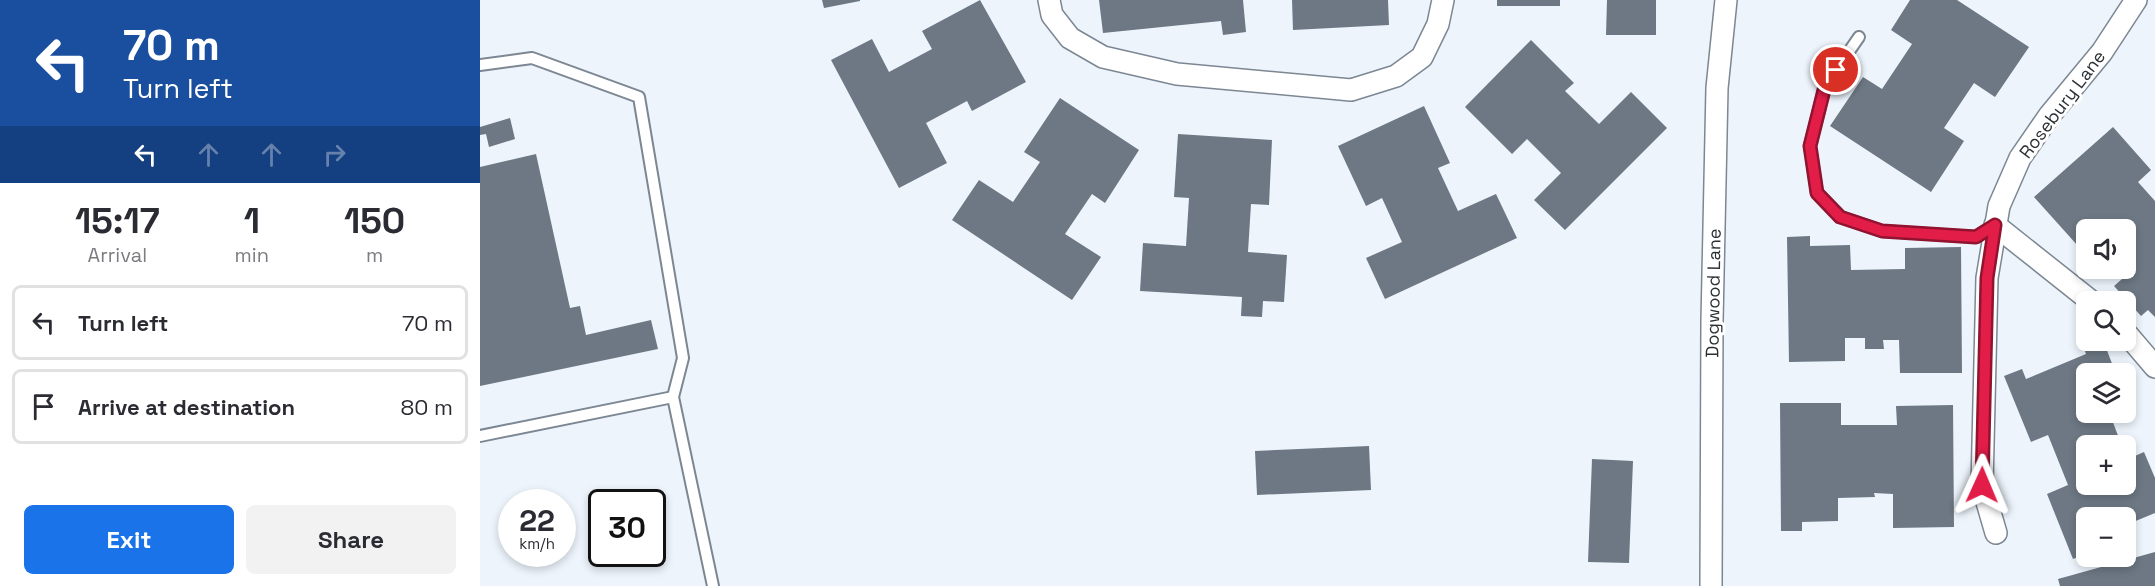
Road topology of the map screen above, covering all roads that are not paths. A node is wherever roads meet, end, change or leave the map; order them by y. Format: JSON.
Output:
{"nodes":[{"id":1,"x":1049,"y":0,"type":"edge"},
{"id":2,"x":1443,"y":0,"type":"edge"},
{"id":3,"x":1726,"y":0,"type":"edge"},
{"id":4,"x":2136,"y":0,"type":"edge"},
{"id":5,"x":1859,"y":37,"type":"dead end"},
{"id":6,"x":480,"y":65,"type":"edge"},
{"id":7,"x":1995,"y":225,"type":"junction"},
{"id":8,"x":2078,"y":291,"type":"edge"},
{"id":9,"x":2136,"y":345,"type":"edge"},
{"id":10,"x":2155,"y":367,"type":"edge"},
{"id":11,"x":673,"y":397,"type":"junction"},
{"id":12,"x":480,"y":436,"type":"edge"},
{"id":13,"x":1996,"y":533,"type":"dead end"},
{"id":14,"x":713,"y":586,"type":"edge"},
{"id":15,"x":1711,"y":586,"type":"edge"}],
"edges":[{"from":1,"to":2,"type":"street"},
{"from":3,"to":15,"type":"street","name":"Dogwood Lane"},
{"from":4,"to":7,"type":"street","name":"Rosebury Lane"},
{"from":5,"to":7,"type":"lane"},
{"from":6,"to":11,"type":"lane"},
{"from":7,"to":8,"type":"street"},
{"from":7,"to":13,"type":"street","name":"Rosebury Lane"},
{"from":9,"to":10,"type":"street"},
{"from":11,"to":12,"type":"lane"},
{"from":11,"to":14,"type":"lane"}]}
